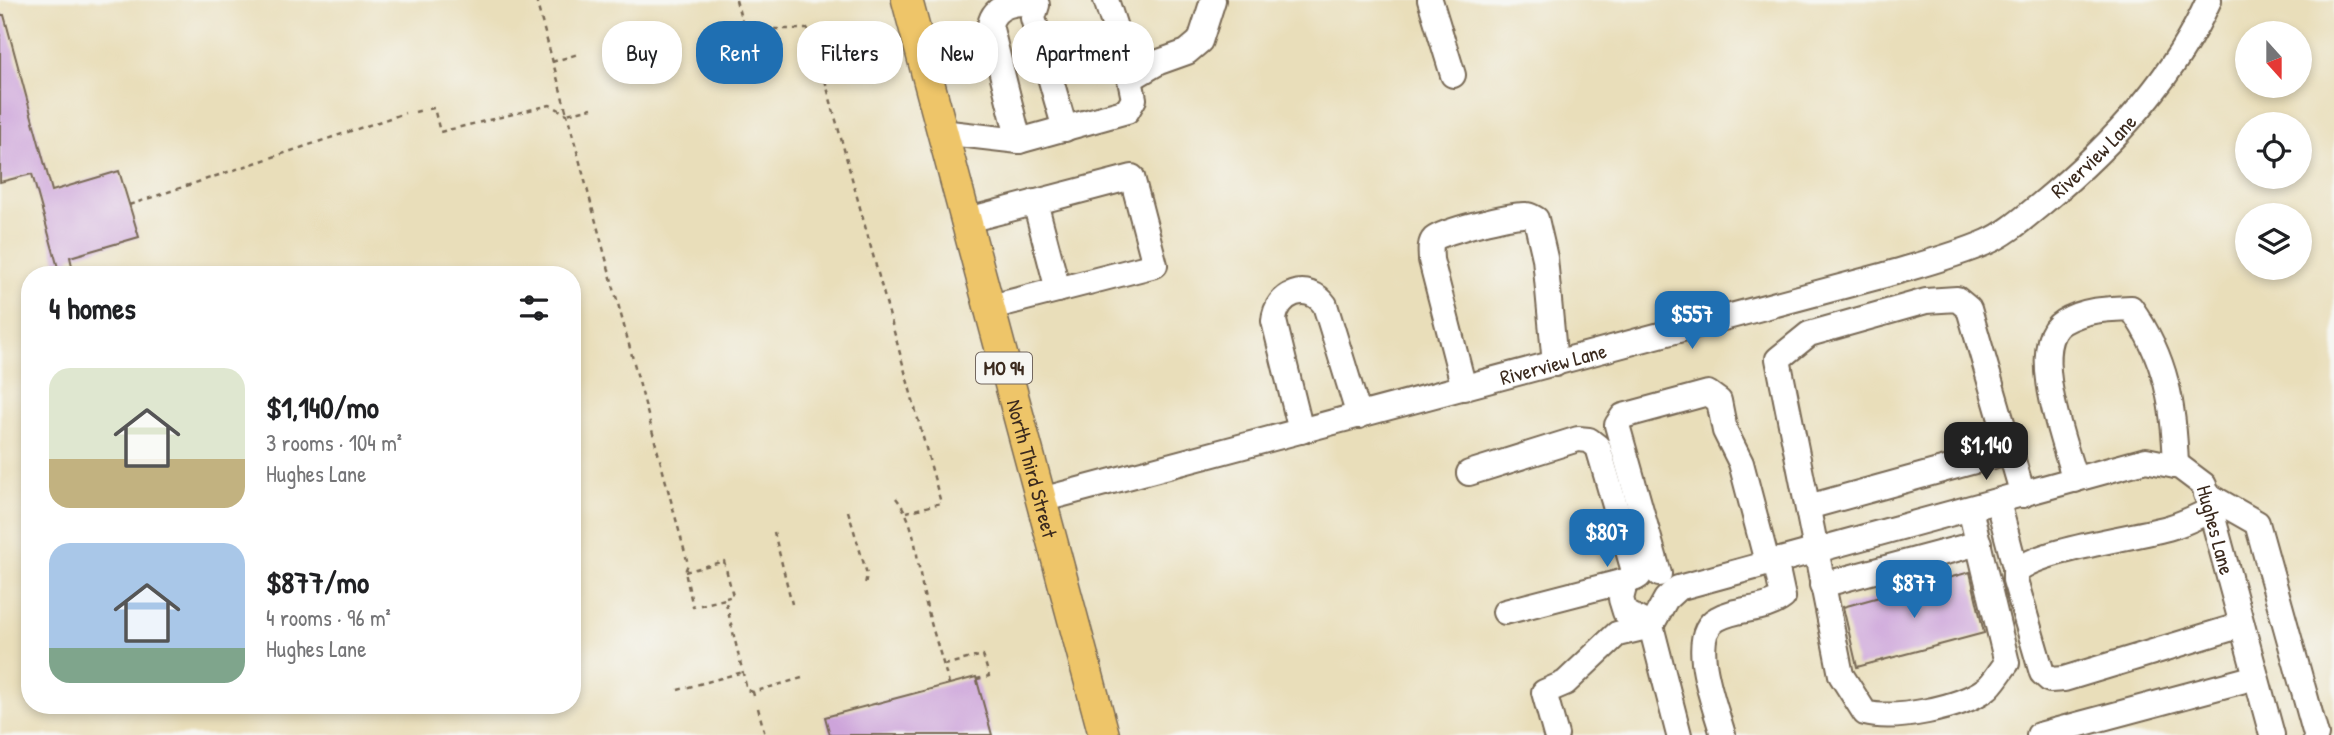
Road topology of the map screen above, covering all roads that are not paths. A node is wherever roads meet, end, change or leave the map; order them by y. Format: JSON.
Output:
{"nodes":[{"id":1,"x":906,"y":0,"type":"edge"},
{"id":2,"x":1106,"y":0,"type":"edge"},
{"id":3,"x":1213,"y":0,"type":"edge"},
{"id":4,"x":1430,"y":0,"type":"edge"},
{"id":5,"x":2209,"y":0,"type":"edge"},
{"id":6,"x":1043,"y":2,"type":"edge"},
{"id":7,"x":1112,"y":21,"type":"edge"},
{"id":8,"x":1154,"y":65,"type":"edge"},
{"id":9,"x":1453,"y":75,"type":"dead end"},
{"id":10,"x":1131,"y":84,"type":"edge"},
{"id":11,"x":1065,"y":129,"type":"junction"},
{"id":12,"x":941,"y":132,"type":"junction"},
{"id":13,"x":1019,"y":141,"type":"junction"},
{"id":14,"x":1035,"y":202,"type":"junction"},
{"id":15,"x":964,"y":221,"type":"junction"},
{"id":16,"x":1058,"y":290,"type":"junction"},
{"id":17,"x":987,"y":308,"type":"junction"},
{"id":18,"x":1555,"y":364,"type":"junction"},
{"id":19,"x":1464,"y":388,"type":"junction"},
{"id":20,"x":1359,"y":416,"type":"junction"},
{"id":21,"x":1301,"y":431,"type":"junction"},
{"id":22,"x":2011,"y":451,"type":"junction"},
{"id":23,"x":2176,"y":467,"type":"junction"},
{"id":24,"x":1469,"y":473,"type":"dead end"},
{"id":25,"x":2075,"y":480,"type":"junction"},
{"id":26,"x":2023,"y":495,"type":"junction"},
{"id":27,"x":1041,"y":500,"type":"junction"},
{"id":28,"x":1998,"y":502,"type":"junction"},
{"id":29,"x":2208,"y":502,"type":"junction"},
{"id":30,"x":1808,"y":507,"type":"junction"},
{"id":31,"x":1970,"y":509,"type":"junction"},
{"id":32,"x":1979,"y":543,"type":"junction"},
{"id":33,"x":1816,"y":550,"type":"junction"},
{"id":34,"x":1771,"y":561,"type":"junction"},
{"id":35,"x":2016,"y":571,"type":"junction"},
{"id":36,"x":1647,"y":576,"type":"junction"},
{"id":37,"x":1822,"y":585,"type":"junction"},
{"id":38,"x":1684,"y":586,"type":"junction"},
{"id":39,"x":1504,"y":612,"type":"dead end"},
{"id":40,"x":2242,"y":625,"type":"junction"},
{"id":41,"x":1651,"y":626,"type":"junction"},
{"id":42,"x":2256,"y":677,"type":"junction"},
{"id":43,"x":1104,"y":735,"type":"edge"},
{"id":44,"x":1556,"y":735,"type":"edge"},
{"id":45,"x":1679,"y":735,"type":"edge"},
{"id":46,"x":1723,"y":735,"type":"edge"},
{"id":47,"x":2039,"y":735,"type":"edge"},
{"id":48,"x":2272,"y":735,"type":"edge"},
{"id":49,"x":2316,"y":735,"type":"edge"}],
"edges":[{"from":1,"to":12,"type":"main road","name":"North Third Street","number":"MO 94"},
{"from":2,"to":7,"type":"street"},
{"from":3,"to":8,"type":"street"},
{"from":4,"to":9,"type":"street"},
{"from":5,"to":18,"type":"street","name":"Riverview Lane"},
{"from":6,"to":11,"type":"street"},
{"from":6,"to":13,"type":"street"},
{"from":10,"to":11,"type":"street"},
{"from":11,"to":13,"type":"street"},
{"from":12,"to":13,"type":"street"},
{"from":12,"to":15,"type":"main road","name":"North Third Street","number":"MO 94"},
{"from":14,"to":15,"type":"street"},
{"from":14,"to":16,"type":"street"},
{"from":14,"to":16,"type":"street"},
{"from":15,"to":17,"type":"main road","name":"North Third Street","number":"MO 94"},
{"from":16,"to":17,"type":"street"},
{"from":17,"to":27,"type":"main road","name":"North Third Street","number":"MO 94"},
{"from":18,"to":19,"type":"street","name":"Riverview Lane"},
{"from":18,"to":19,"type":"street"},
{"from":19,"to":20,"type":"street","name":"Riverview Lane"},
{"from":20,"to":21,"type":"street","name":"Riverview Lane"},
{"from":20,"to":21,"type":"street"},
{"from":21,"to":27,"type":"street","name":"Riverview Lane"},
{"from":22,"to":26,"type":"street"},
{"from":22,"to":30,"type":"street"},
{"from":22,"to":30,"type":"street"},
{"from":23,"to":25,"type":"street","name":"Hughes Lane"},
{"from":23,"to":25,"type":"street"},
{"from":23,"to":29,"type":"street","name":"Hughes Lane"},
{"from":24,"to":36,"type":"street"},
{"from":25,"to":26,"type":"street","name":"Hughes Lane"},
{"from":26,"to":28,"type":"street","name":"Hughes Lane"},
{"from":27,"to":43,"type":"main road","name":"North Third Street","number":"MO 94"},
{"from":28,"to":31,"type":"street","name":"Hughes Lane"},
{"from":28,"to":35,"type":"street"},
{"from":29,"to":35,"type":"street"},
{"from":29,"to":40,"type":"street","name":"Hughes Lane"},
{"from":29,"to":49,"type":"street"},
{"from":30,"to":33,"type":"street"},
{"from":31,"to":32,"type":"street"},
{"from":31,"to":33,"type":"street","name":"Hughes Lane"},
{"from":32,"to":37,"type":"street"},
{"from":32,"to":37,"type":"street"},
{"from":33,"to":34,"type":"street","name":"Hughes Lane"},
{"from":33,"to":37,"type":"street"},
{"from":34,"to":36,"type":"street"},
{"from":34,"to":38,"type":"street","name":"Hughes Lane"},
{"from":34,"to":46,"type":"street"},
{"from":35,"to":40,"type":"street"},
{"from":36,"to":38,"type":"street"},
{"from":36,"to":39,"type":"street"},
{"from":36,"to":41,"type":"street"},
{"from":38,"to":41,"type":"street","name":"Hughes Lane"},
{"from":40,"to":42,"type":"street","name":"Hughes Lane"},
{"from":41,"to":44,"type":"street"},
{"from":41,"to":45,"type":"street"},
{"from":42,"to":47,"type":"street"},
{"from":42,"to":48,"type":"street","name":"Hughes Lane"}]}
